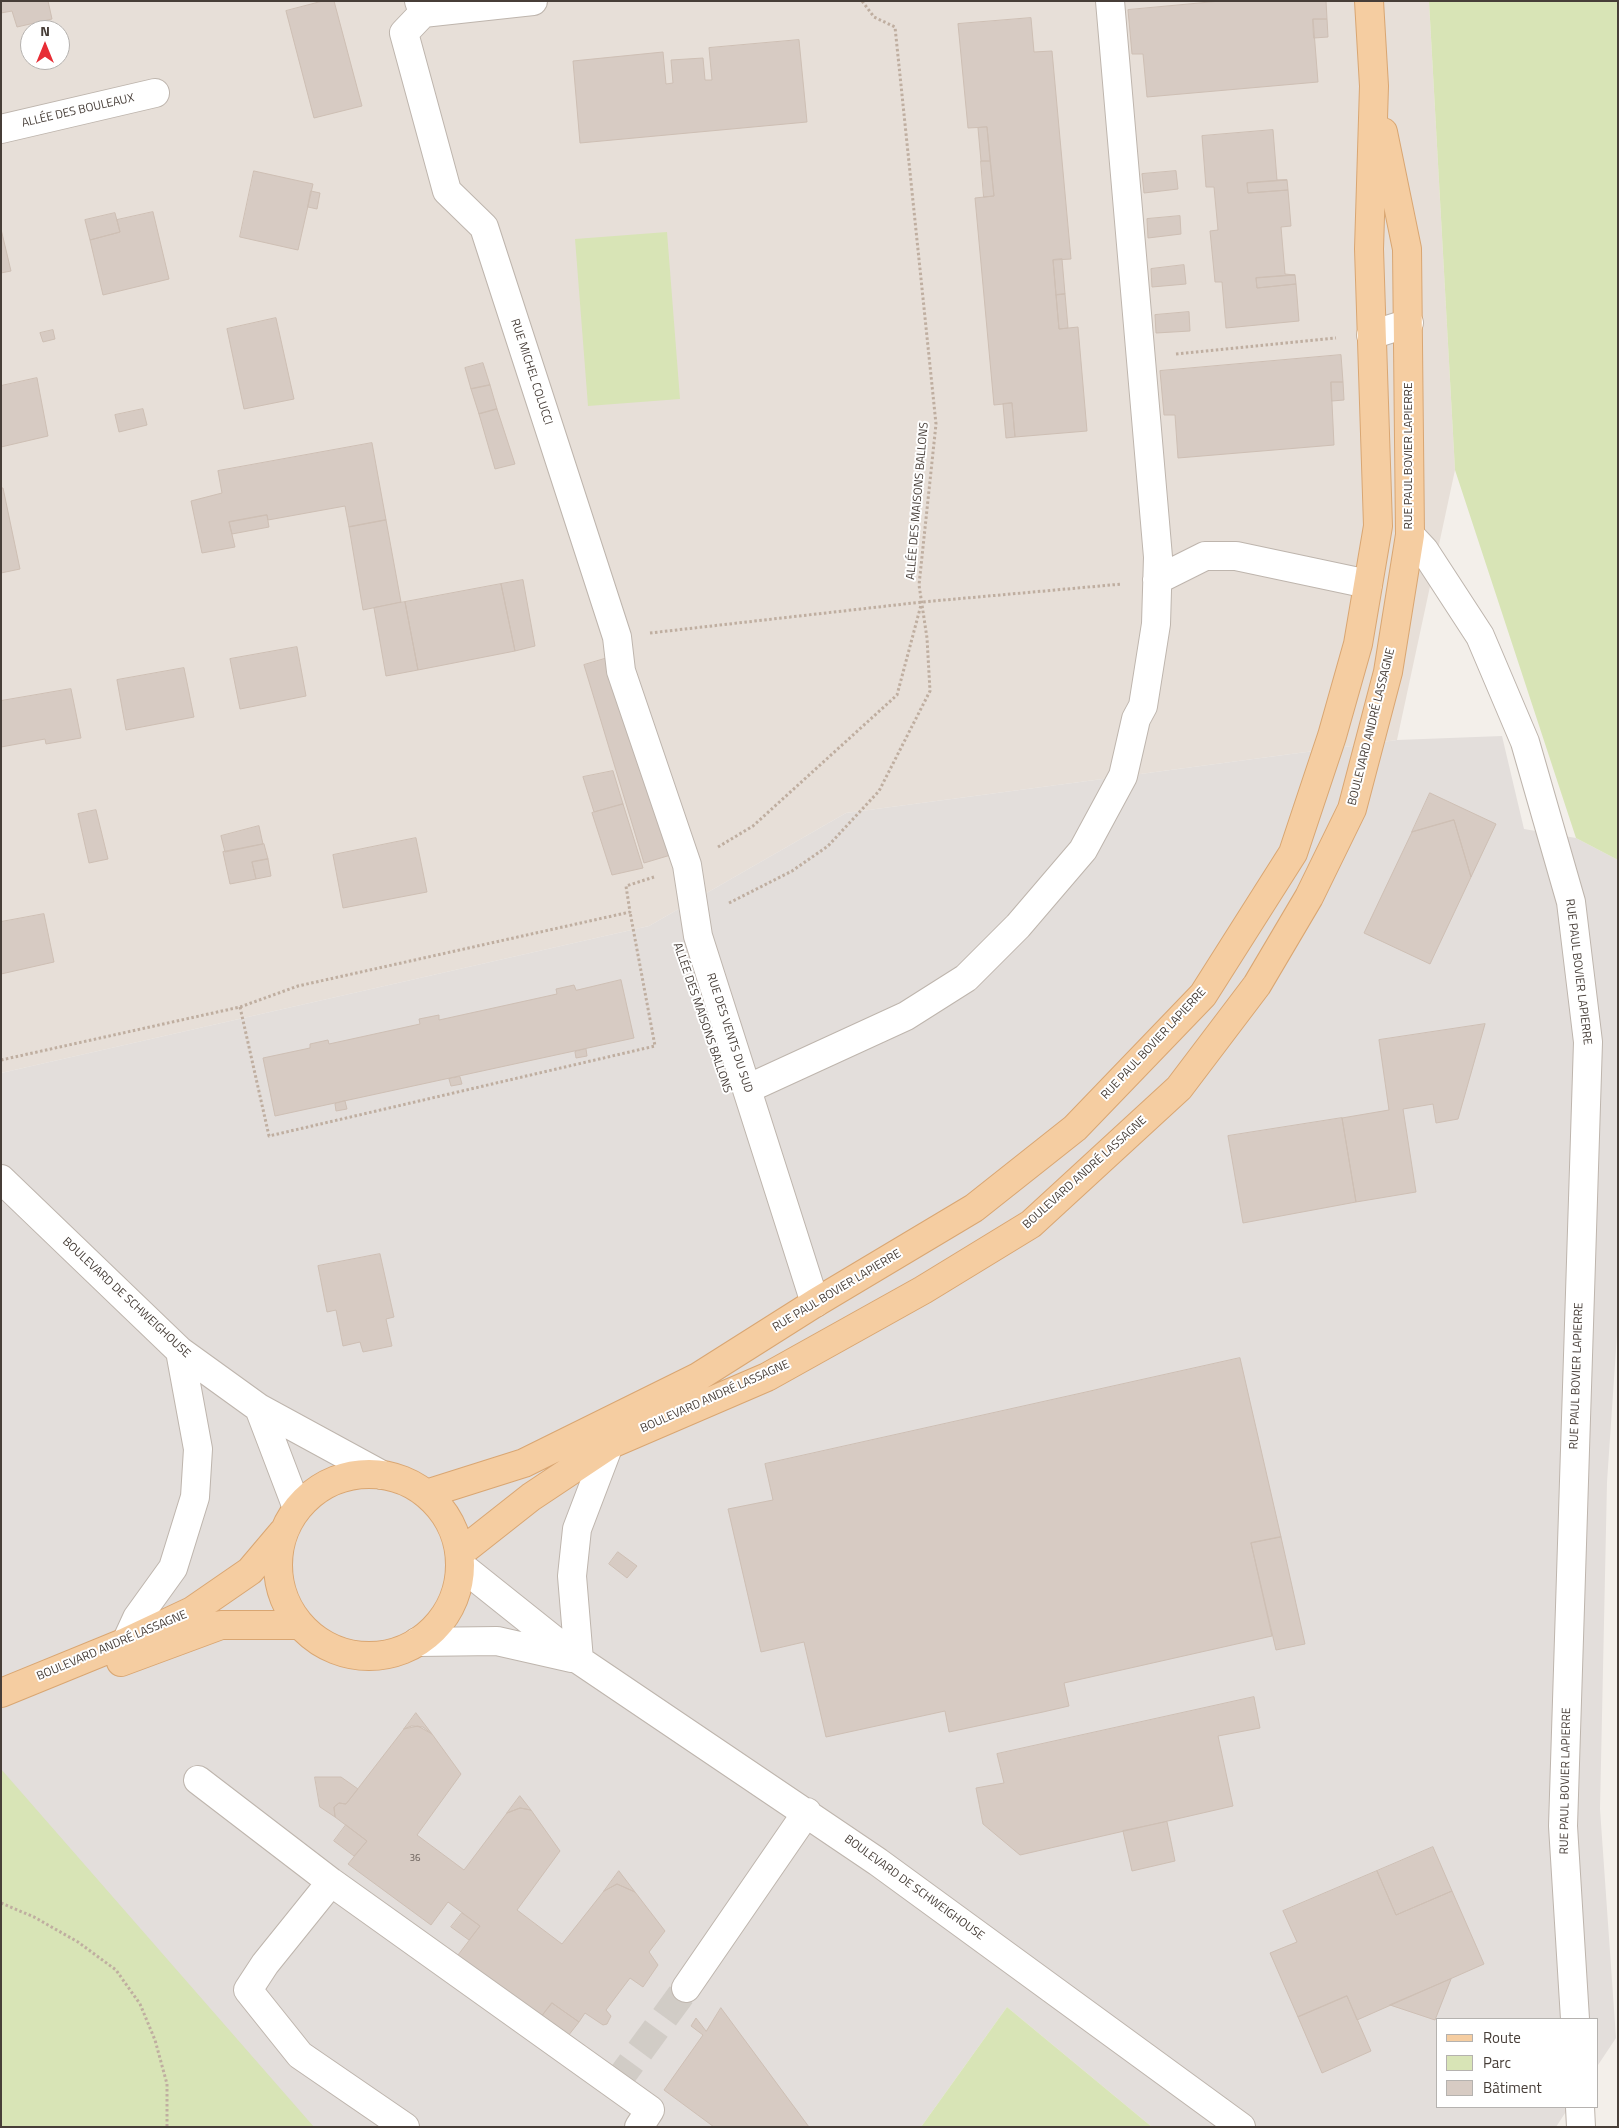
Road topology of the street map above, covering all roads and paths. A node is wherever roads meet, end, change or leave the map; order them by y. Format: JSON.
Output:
{"nodes":[{"id":1,"x":532,"y":1,"type":"edge"},
{"id":2,"x":862,"y":1,"type":"edge"},
{"id":3,"x":1110,"y":1,"type":"edge"},
{"id":4,"x":1370,"y":1,"type":"edge"},
{"id":5,"x":421,"y":7,"type":"edge"},
{"id":6,"x":1374,"y":86,"type":"junction"},
{"id":7,"x":155,"y":93,"type":"dead end"},
{"id":8,"x":1,"y":129,"type":"edge"},
{"id":9,"x":1409,"y":323,"type":"junction"},
{"id":10,"x":1371,"y":335,"type":"junction"},
{"id":11,"x":1140,"y":357,"type":"junction"},
{"id":12,"x":1410,"y":535,"type":"junction"},
{"id":13,"x":1158,"y":580,"type":"junction"},
{"id":14,"x":1368,"y":584,"type":"junction"},
{"id":15,"x":922,"y":602,"type":"junction"},
{"id":16,"x":618,"y":637,"type":"junction"},
{"id":17,"x":652,"y":760,"type":"joint"},
{"id":18,"x":687,"y":865,"type":"junction"},
{"id":19,"x":630,"y":912,"type":"junction"},
{"id":20,"x":694,"y":913,"type":"junction"},
{"id":21,"x":240,"y":1007,"type":"junction"},
{"id":22,"x":1,"y":1060,"type":"edge"},
{"id":23,"x":747,"y":1089,"type":"junction"},
{"id":24,"x":1,"y":1180,"type":"edge"},
{"id":25,"x":815,"y":1303,"type":"junction"},
{"id":26,"x":180,"y":1351,"type":"junction"},
{"id":27,"x":259,"y":1408,"type":"junction"},
{"id":28,"x":610,"y":1444,"type":"junction"},
{"id":29,"x":382,"y":1475,"type":"junction"},
{"id":30,"x":426,"y":1494,"type":"junction"},
{"id":31,"x":297,"y":1508,"type":"junction"},
{"id":32,"x":284,"y":1531,"type":"junction"},
{"id":33,"x":460,"y":1559,"type":"junction"},
{"id":34,"x":300,"y":1625,"type":"junction"},
{"id":35,"x":126,"y":1642,"type":"junction"},
{"id":36,"x":417,"y":1642,"type":"junction"},
{"id":37,"x":579,"y":1660,"type":"junction"},
{"id":38,"x":1,"y":1693,"type":"edge"},
{"id":39,"x":1,"y":1710,"type":"edge"},
{"id":40,"x":198,"y":1780,"type":"dead end"},
{"id":41,"x":807,"y":1812,"type":"junction"},
{"id":42,"x":331,"y":1882,"type":"junction"},
{"id":43,"x":1,"y":1902,"type":"edge"},
{"id":44,"x":686,"y":1988,"type":"tunnel mouth"},
{"id":45,"x":1575,"y":2018,"type":"edge"},
{"id":46,"x":1580,"y":2108,"type":"edge"},
{"id":47,"x":393,"y":2124,"type":"edge"},
{"id":48,"x":167,"y":2127,"type":"edge"},
{"id":49,"x":639,"y":2127,"type":"edge"},
{"id":50,"x":1241,"y":2127,"type":"edge"},
{"id":51,"x":1581,"y":2127,"type":"edge"}],
"edges":[{"from":1,"to":5,"type":"street"},
{"from":2,"to":15,"type":"path","name":"ALLÉE DES MAISONS BALLONS"},
{"from":3,"to":11,"type":"street"},
{"from":4,"to":6,"type":"main road","name":"RUE PAUL BOVIER LAPIERRE"},
{"from":5,"to":16,"type":"street","name":"RUE MICHEL COLUCCI"},
{"from":6,"to":9,"type":"main road","name":"RUE PAUL BOVIER LAPIERRE"},
{"from":6,"to":10,"type":"main road","name":"RUE PAUL BOVIER LAPIERRE"},
{"from":7,"to":8,"type":"street","name":"ALLÉE DES BOULEAUX"},
{"from":9,"to":10,"type":"street"},
{"from":9,"to":12,"type":"main road","name":"RUE PAUL BOVIER LAPIERRE"},
{"from":10,"to":11,"type":"path"},
{"from":10,"to":14,"type":"main road","name":"RUE PAUL BOVIER LAPIERRE"},
{"from":11,"to":13,"type":"street"},
{"from":12,"to":28,"type":"main road","name":"BOULEVARD ANDRÉ LASSAGNE"},
{"from":12,"to":45,"type":"street","name":"RUE PAUL BOVIER LAPIERRE"},
{"from":13,"to":14,"type":"street"},
{"from":13,"to":15,"type":"path"},
{"from":13,"to":23,"type":"street"},
{"from":14,"to":25,"type":"main road","name":"RUE PAUL BOVIER LAPIERRE"},
{"from":15,"to":16,"type":"path"},
{"from":15,"to":18,"type":"path"},
{"from":15,"to":20,"type":"path","name":"ALLÉE DES MAISONS BALLONS"},
{"from":16,"to":17,"type":"street","name":"RUE MICHEL COLUCCI"},
{"from":17,"to":18,"type":"street","name":"RUE DES VENTS DU SUD"},
{"from":18,"to":19,"type":"path"},
{"from":18,"to":20,"type":"street","name":"RUE DES VENTS DU SUD"},
{"from":19,"to":21,"type":"path"},
{"from":19,"to":21,"type":"path"},
{"from":20,"to":23,"type":"street","name":"RUE DES VENTS DU SUD"},
{"from":21,"to":22,"type":"path"},
{"from":23,"to":25,"type":"street","name":"RUE DES VENTS DU SUD"},
{"from":24,"to":26,"type":"street","name":"BOULEVARD DE SCHWEIGHOUSE"},
{"from":25,"to":30,"type":"main road","name":"RUE PAUL BOVIER LAPIERRE"},
{"from":26,"to":27,"type":"street","name":"BOULEVARD DE SCHWEIGHOUSE"},
{"from":26,"to":35,"type":"street"},
{"from":27,"to":29,"type":"street","name":"BOULEVARD DE SCHWEIGHOUSE"},
{"from":27,"to":31,"type":"street"},
{"from":28,"to":33,"type":"main road","name":"BOULEVARD ANDRÉ LASSAGNE"},
{"from":28,"to":37,"type":"street"},
{"from":29,"to":30,"type":"main road"},
{"from":29,"to":31,"type":"main road"},
{"from":30,"to":33,"type":"main road"},
{"from":31,"to":32,"type":"main road"},
{"from":32,"to":34,"type":"main road"},
{"from":32,"to":35,"type":"main road","name":"BOULEVARD ANDRÉ LASSAGNE"},
{"from":33,"to":36,"type":"main road"},
{"from":33,"to":37,"type":"street","name":"BOULEVARD DE SCHWEIGHOUSE"},
{"from":34,"to":36,"type":"main road"},
{"from":34,"to":39,"type":"main road","name":"BOULEVARD ANDRÉ LASSAGNE"},
{"from":35,"to":38,"type":"main road","name":"BOULEVARD ANDRÉ LASSAGNE"},
{"from":36,"to":37,"type":"street","name":"BOULEVARD DE SCHWEIGHOUSE"},
{"from":37,"to":41,"type":"street","name":"BOULEVARD DE SCHWEIGHOUSE"},
{"from":40,"to":42,"type":"street"},
{"from":41,"to":44,"type":"street"},
{"from":41,"to":50,"type":"street","name":"BOULEVARD DE SCHWEIGHOUSE"},
{"from":42,"to":47,"type":"street"},
{"from":42,"to":49,"type":"street"},
{"from":43,"to":48,"type":"path"},
{"from":46,"to":51,"type":"street"}]}
